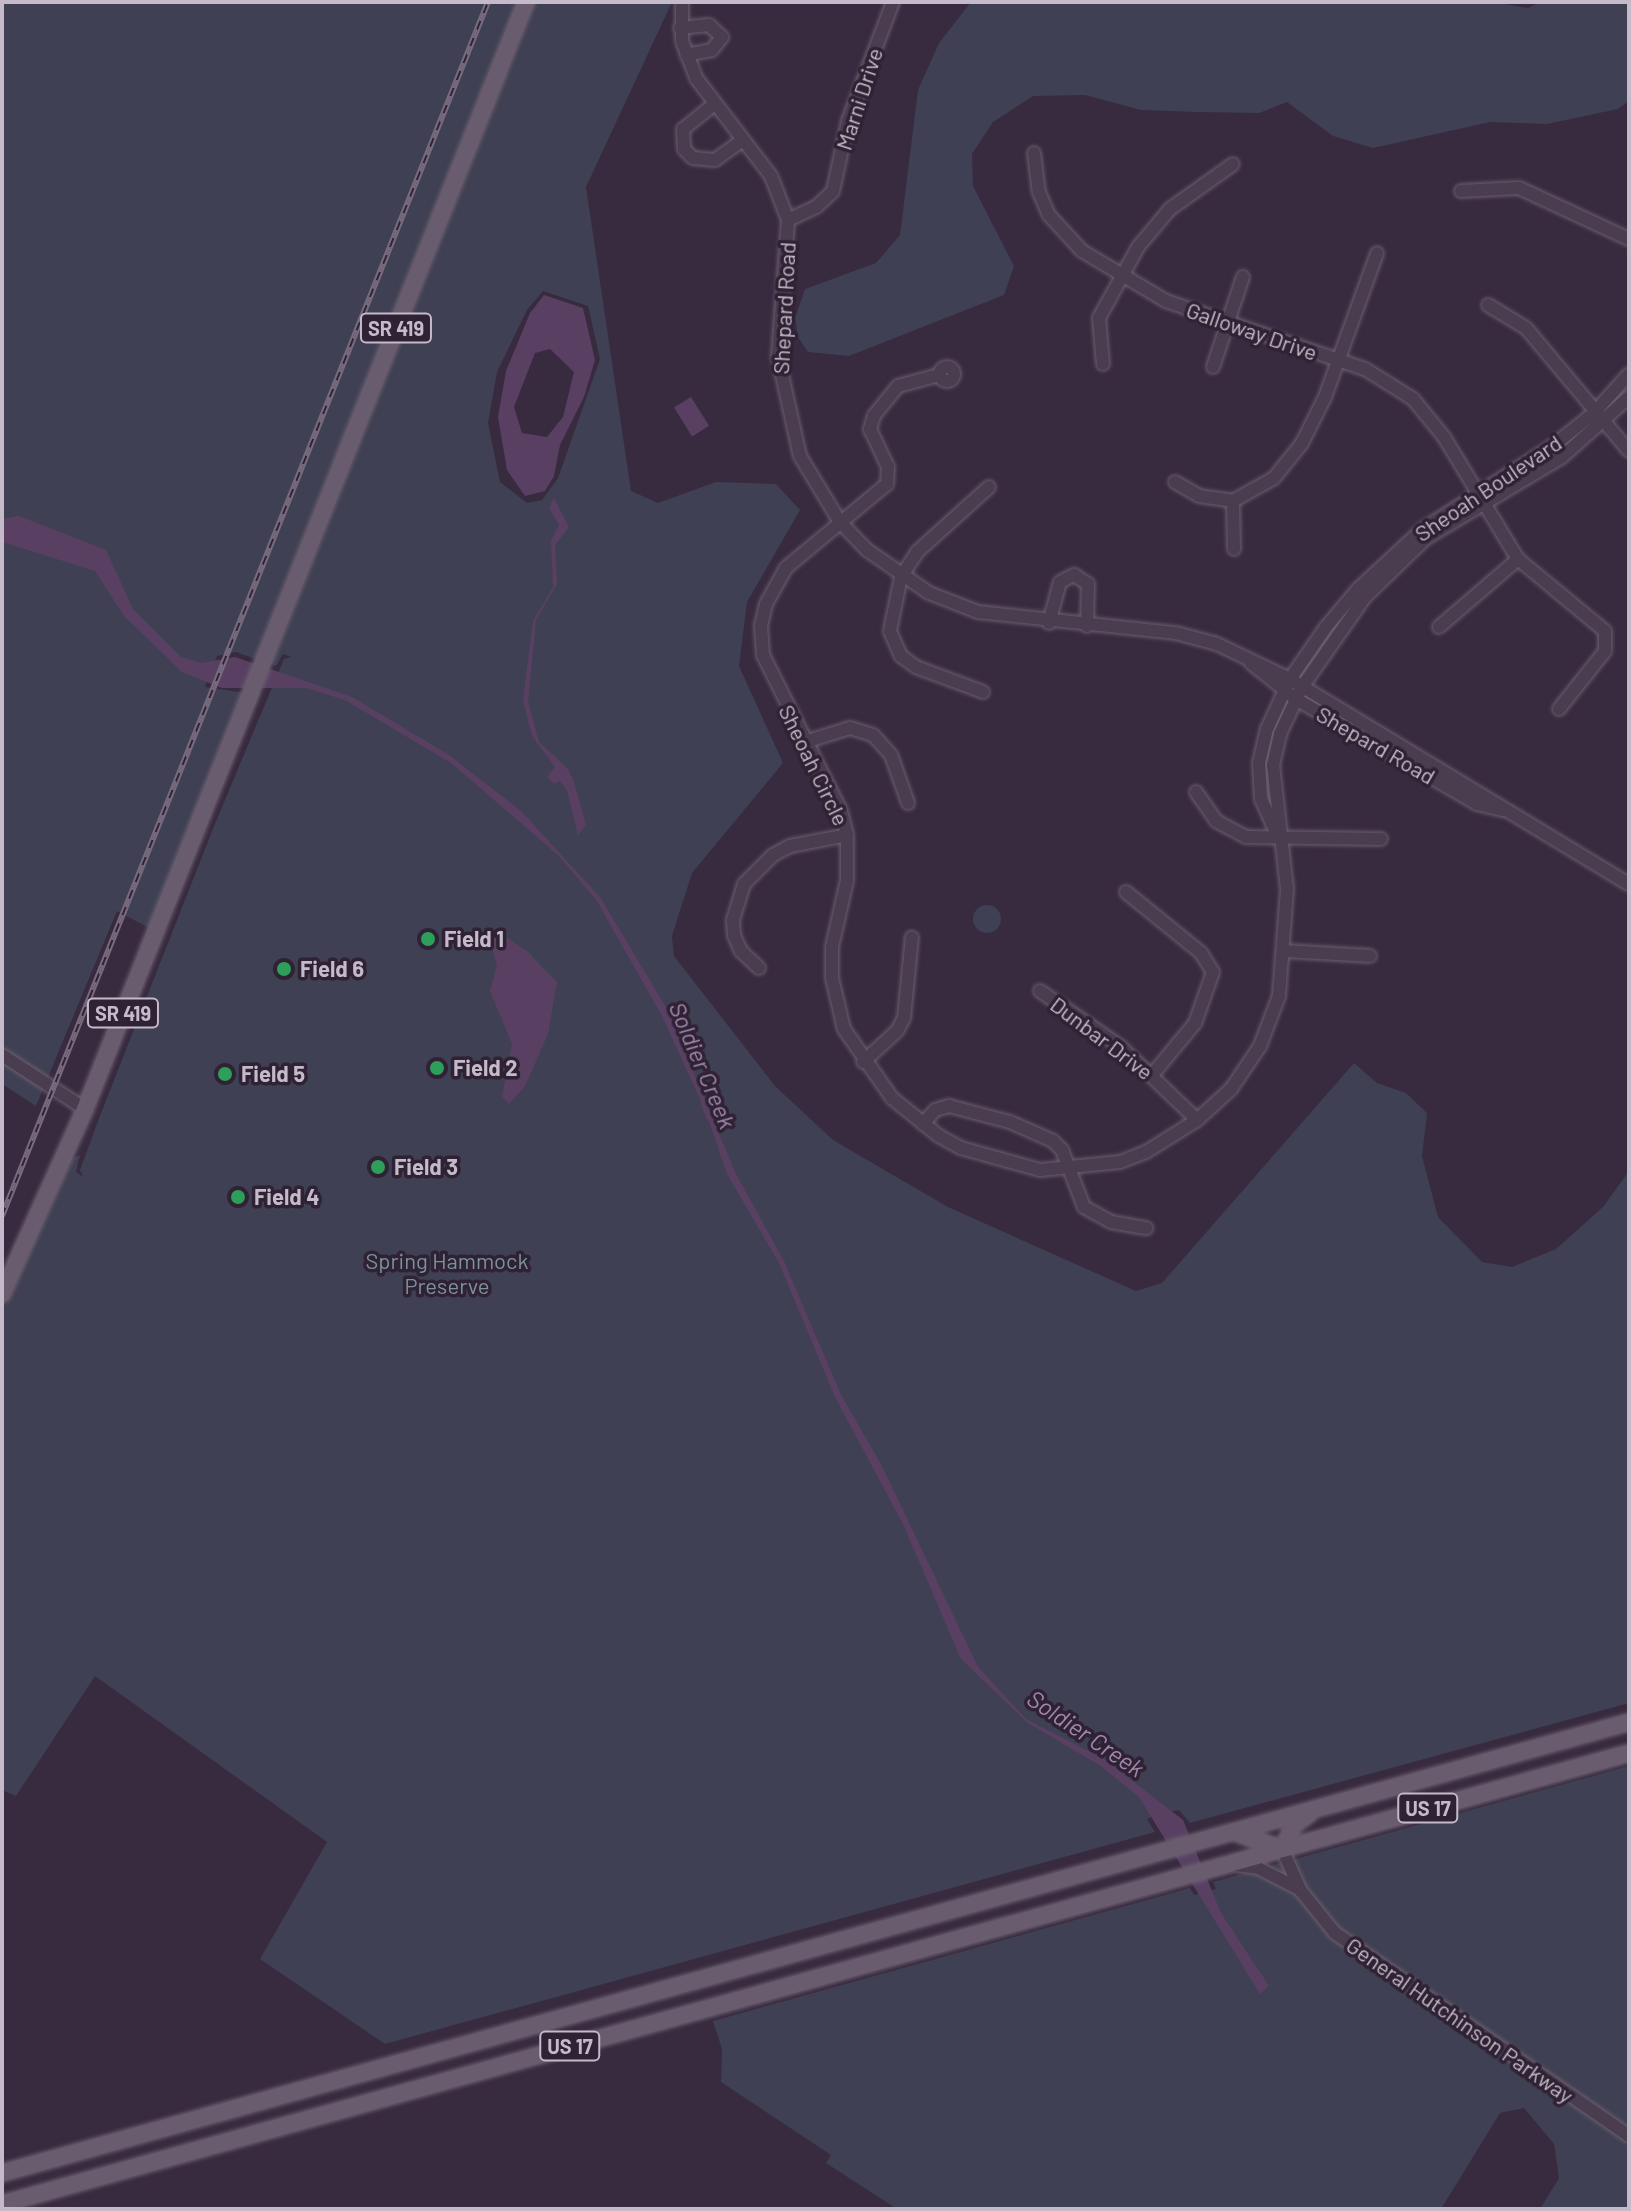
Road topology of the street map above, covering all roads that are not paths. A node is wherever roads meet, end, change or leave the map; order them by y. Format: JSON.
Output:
{"nodes":[{"id":1,"x":526,"y":2,"type":"edge"},
{"id":2,"x":682,"y":2,"type":"edge"},
{"id":3,"x":891,"y":3,"type":"edge"},
{"id":4,"x":680,"y":28,"type":"junction"},
{"id":5,"x":686,"y":55,"type":"junction"},
{"id":6,"x":713,"y":105,"type":"junction"},
{"id":7,"x":740,"y":142,"type":"junction"},
{"id":8,"x":1034,"y":153,"type":"dead end"},
{"id":9,"x":1233,"y":164,"type":"dead end"},
{"id":10,"x":1461,"y":191,"type":"dead end"},
{"id":11,"x":788,"y":220,"type":"junction"},
{"id":12,"x":1629,"y":239,"type":"edge"},
{"id":13,"x":1377,"y":253,"type":"dead end"},
{"id":14,"x":1120,"y":276,"type":"junction"},
{"id":15,"x":1243,"y":277,"type":"dead end"},
{"id":16,"x":1488,"y":305,"type":"dead end"},
{"id":17,"x":1228,"y":324,"type":"junction"},
{"id":18,"x":1338,"y":360,"type":"junction"},
{"id":19,"x":1103,"y":364,"type":"dead end"},
{"id":20,"x":1213,"y":367,"type":"dead end"},
{"id":21,"x":1629,"y":374,"type":"edge"},
{"id":22,"x":939,"y":375,"type":"dead end"},
{"id":23,"x":1629,"y":397,"type":"edge"},
{"id":24,"x":1594,"y":413,"type":"junction"},
{"id":25,"x":1604,"y":424,"type":"junction"},
{"id":26,"x":1629,"y":451,"type":"edge"},
{"id":27,"x":1175,"y":482,"type":"dead end"},
{"id":28,"x":989,"y":487,"type":"dead end"},
{"id":29,"x":1474,"y":492,"type":"junction"},
{"id":30,"x":1233,"y":501,"type":"junction"},
{"id":31,"x":1482,"y":505,"type":"junction"},
{"id":32,"x":840,"y":522,"type":"junction"},
{"id":33,"x":1234,"y":549,"type":"dead end"},
{"id":34,"x":1518,"y":559,"type":"junction"},
{"id":35,"x":901,"y":577,"type":"junction"},
{"id":36,"x":1049,"y":623,"type":"junction"},
{"id":37,"x":1087,"y":626,"type":"junction"},
{"id":38,"x":1439,"y":627,"type":"dead end"},
{"id":39,"x":1249,"y":661,"type":"junction"},
{"id":40,"x":1290,"y":679,"type":"junction"},
{"id":41,"x":983,"y":692,"type":"dead end"},
{"id":42,"x":1284,"y":692,"type":"junction"},
{"id":43,"x":1299,"y":693,"type":"junction"},
{"id":44,"x":1559,"y":709,"type":"dead end"},
{"id":45,"x":805,"y":742,"type":"junction"},
{"id":46,"x":1196,"y":792,"type":"dead end"},
{"id":47,"x":908,"y":803,"type":"dead end"},
{"id":48,"x":847,"y":835,"type":"junction"},
{"id":49,"x":1381,"y":839,"type":"dead end"},
{"id":50,"x":1280,"y":840,"type":"junction"},
{"id":51,"x":1629,"y":884,"type":"edge"},
{"id":52,"x":1126,"y":892,"type":"dead end"},
{"id":53,"x":912,"y":937,"type":"dead end"},
{"id":54,"x":1286,"y":951,"type":"junction"},
{"id":55,"x":1370,"y":956,"type":"dead end"},
{"id":56,"x":759,"y":968,"type":"dead end"},
{"id":57,"x":1040,"y":991,"type":"dead end"},
{"id":58,"x":2,"y":1055,"type":"edge"},
{"id":59,"x":863,"y":1062,"type":"junction"},
{"id":60,"x":1153,"y":1074,"type":"junction"},
{"id":61,"x":85,"y":1109,"type":"junction"},
{"id":62,"x":1197,"y":1120,"type":"junction"},
{"id":63,"x":923,"y":1124,"type":"junction"},
{"id":64,"x":1068,"y":1171,"type":"junction"},
{"id":65,"x":1146,"y":1228,"type":"dead end"},
{"id":66,"x":2,"y":1294,"type":"edge"},
{"id":67,"x":1629,"y":1722,"type":"edge"},
{"id":68,"x":1629,"y":1753,"type":"edge"},
{"id":69,"x":1317,"y":1808,"type":"junction"},
{"id":70,"x":1229,"y":1833,"type":"junction"},
{"id":71,"x":1282,"y":1849,"type":"junction"},
{"id":72,"x":1221,"y":1866,"type":"junction"},
{"id":73,"x":1301,"y":1891,"type":"junction"},
{"id":74,"x":1629,"y":2136,"type":"edge"},
{"id":75,"x":77,"y":2152,"type":"junction"},
{"id":76,"x":2,"y":2173,"type":"edge"},
{"id":77,"x":86,"y":2181,"type":"junction"},
{"id":78,"x":2,"y":2204,"type":"edge"}],
"edges":[{"from":1,"to":61,"type":"main road","number":"SR 419"},
{"from":2,"to":4,"type":"street","name":"Shepard Road"},
{"from":3,"to":11,"type":"street","name":"Marni Drive"},
{"from":4,"to":5,"type":"street","name":"Shepard Road"},
{"from":4,"to":5,"type":"street"},
{"from":5,"to":6,"type":"street","name":"Shepard Road"},
{"from":6,"to":7,"type":"street","name":"Shepard Road"},
{"from":6,"to":7,"type":"street"},
{"from":7,"to":11,"type":"street","name":"Shepard Road"},
{"from":8,"to":14,"type":"street","name":"Galloway Drive"},
{"from":9,"to":14,"type":"street"},
{"from":10,"to":12,"type":"street"},
{"from":11,"to":32,"type":"street","name":"Shepard Road"},
{"from":13,"to":18,"type":"street"},
{"from":14,"to":17,"type":"street","name":"Galloway Drive"},
{"from":14,"to":19,"type":"street"},
{"from":15,"to":17,"type":"street"},
{"from":16,"to":24,"type":"street"},
{"from":17,"to":18,"type":"street","name":"Galloway Drive"},
{"from":17,"to":20,"type":"street"},
{"from":18,"to":29,"type":"street","name":"Galloway Drive"},
{"from":18,"to":30,"type":"street"},
{"from":21,"to":24,"type":"street","name":"Sheoah Boulevard"},
{"from":22,"to":32,"type":"street","name":"Sheoah Circle"},
{"from":23,"to":25,"type":"street","name":"Sheoah Boulevard"},
{"from":24,"to":25,"type":"street"},
{"from":24,"to":29,"type":"street","name":"Sheoah Boulevard"},
{"from":25,"to":26,"type":"street"},
{"from":25,"to":31,"type":"street","name":"Sheoah Boulevard"},
{"from":27,"to":30,"type":"street"},
{"from":28,"to":35,"type":"street"},
{"from":29,"to":31,"type":"street","name":"Galloway Drive"},
{"from":29,"to":40,"type":"street","name":"Sheoah Boulevard"},
{"from":30,"to":33,"type":"street"},
{"from":31,"to":34,"type":"street","name":"Galloway Drive"},
{"from":31,"to":43,"type":"street","name":"Sheoah Boulevard"},
{"from":32,"to":35,"type":"street","name":"Shepard Road"},
{"from":32,"to":45,"type":"street","name":"Sheoah Circle"},
{"from":34,"to":38,"type":"street"},
{"from":34,"to":44,"type":"street","name":"Galloway Drive"},
{"from":35,"to":36,"type":"street","name":"Shepard Road"},
{"from":35,"to":41,"type":"street"},
{"from":36,"to":37,"type":"street","name":"Shepard Road"},
{"from":36,"to":37,"type":"street"},
{"from":37,"to":39,"type":"street","name":"Shepard Road"},
{"from":39,"to":40,"type":"street","name":"Shepard Road"},
{"from":39,"to":42,"type":"street","name":"Shepard Road"},
{"from":40,"to":42,"type":"street","name":"Sheoah Circle"},
{"from":40,"to":43,"type":"street","name":"Shepard Road"},
{"from":42,"to":43,"type":"street","name":"Shepard Road"},
{"from":42,"to":50,"type":"street","name":"Sheoah Circle"},
{"from":43,"to":50,"type":"street","name":"Sheoah Circle"},
{"from":43,"to":51,"type":"street","name":"Shepard Road"},
{"from":45,"to":47,"type":"street"},
{"from":45,"to":48,"type":"street","name":"Sheoah Circle"},
{"from":46,"to":50,"type":"street"},
{"from":48,"to":56,"type":"street"},
{"from":48,"to":59,"type":"street","name":"Sheoah Circle"},
{"from":49,"to":50,"type":"street"},
{"from":50,"to":54,"type":"street","name":"Sheoah Circle"},
{"from":52,"to":60,"type":"street"},
{"from":53,"to":59,"type":"street"},
{"from":54,"to":55,"type":"street"},
{"from":54,"to":62,"type":"street","name":"Sheoah Circle"},
{"from":57,"to":60,"type":"street","name":"Dunbar Drive"},
{"from":58,"to":61,"type":"street"},
{"from":59,"to":63,"type":"street","name":"Sheoah Circle"},
{"from":60,"to":62,"type":"street","name":"Dunbar Drive"},
{"from":61,"to":66,"type":"main road","number":"SR 419"},
{"from":62,"to":64,"type":"street","name":"Sheoah Circle"},
{"from":63,"to":64,"type":"street","name":"Sheoah Circle"},
{"from":63,"to":64,"type":"street"},
{"from":64,"to":65,"type":"street"},
{"from":67,"to":69,"type":"main road","number":"US 17"},
{"from":68,"to":71,"type":"main road","number":"US 17"},
{"from":69,"to":70,"type":"main road","number":"US 17"},
{"from":69,"to":71,"type":"main road"},
{"from":70,"to":71,"type":"main road"},
{"from":70,"to":75,"type":"main road","number":"US 17"},
{"from":71,"to":72,"type":"main road","number":"US 17"},
{"from":71,"to":73,"type":"street","name":"General Hutchinson Parkway"},
{"from":72,"to":73,"type":"street"},
{"from":72,"to":77,"type":"main road","number":"US 17"},
{"from":73,"to":74,"type":"street","name":"General Hutchinson Parkway"},
{"from":75,"to":76,"type":"main road","number":"US 17"},
{"from":75,"to":77,"type":"main road"},
{"from":77,"to":78,"type":"main road","number":"US 17"}]}
